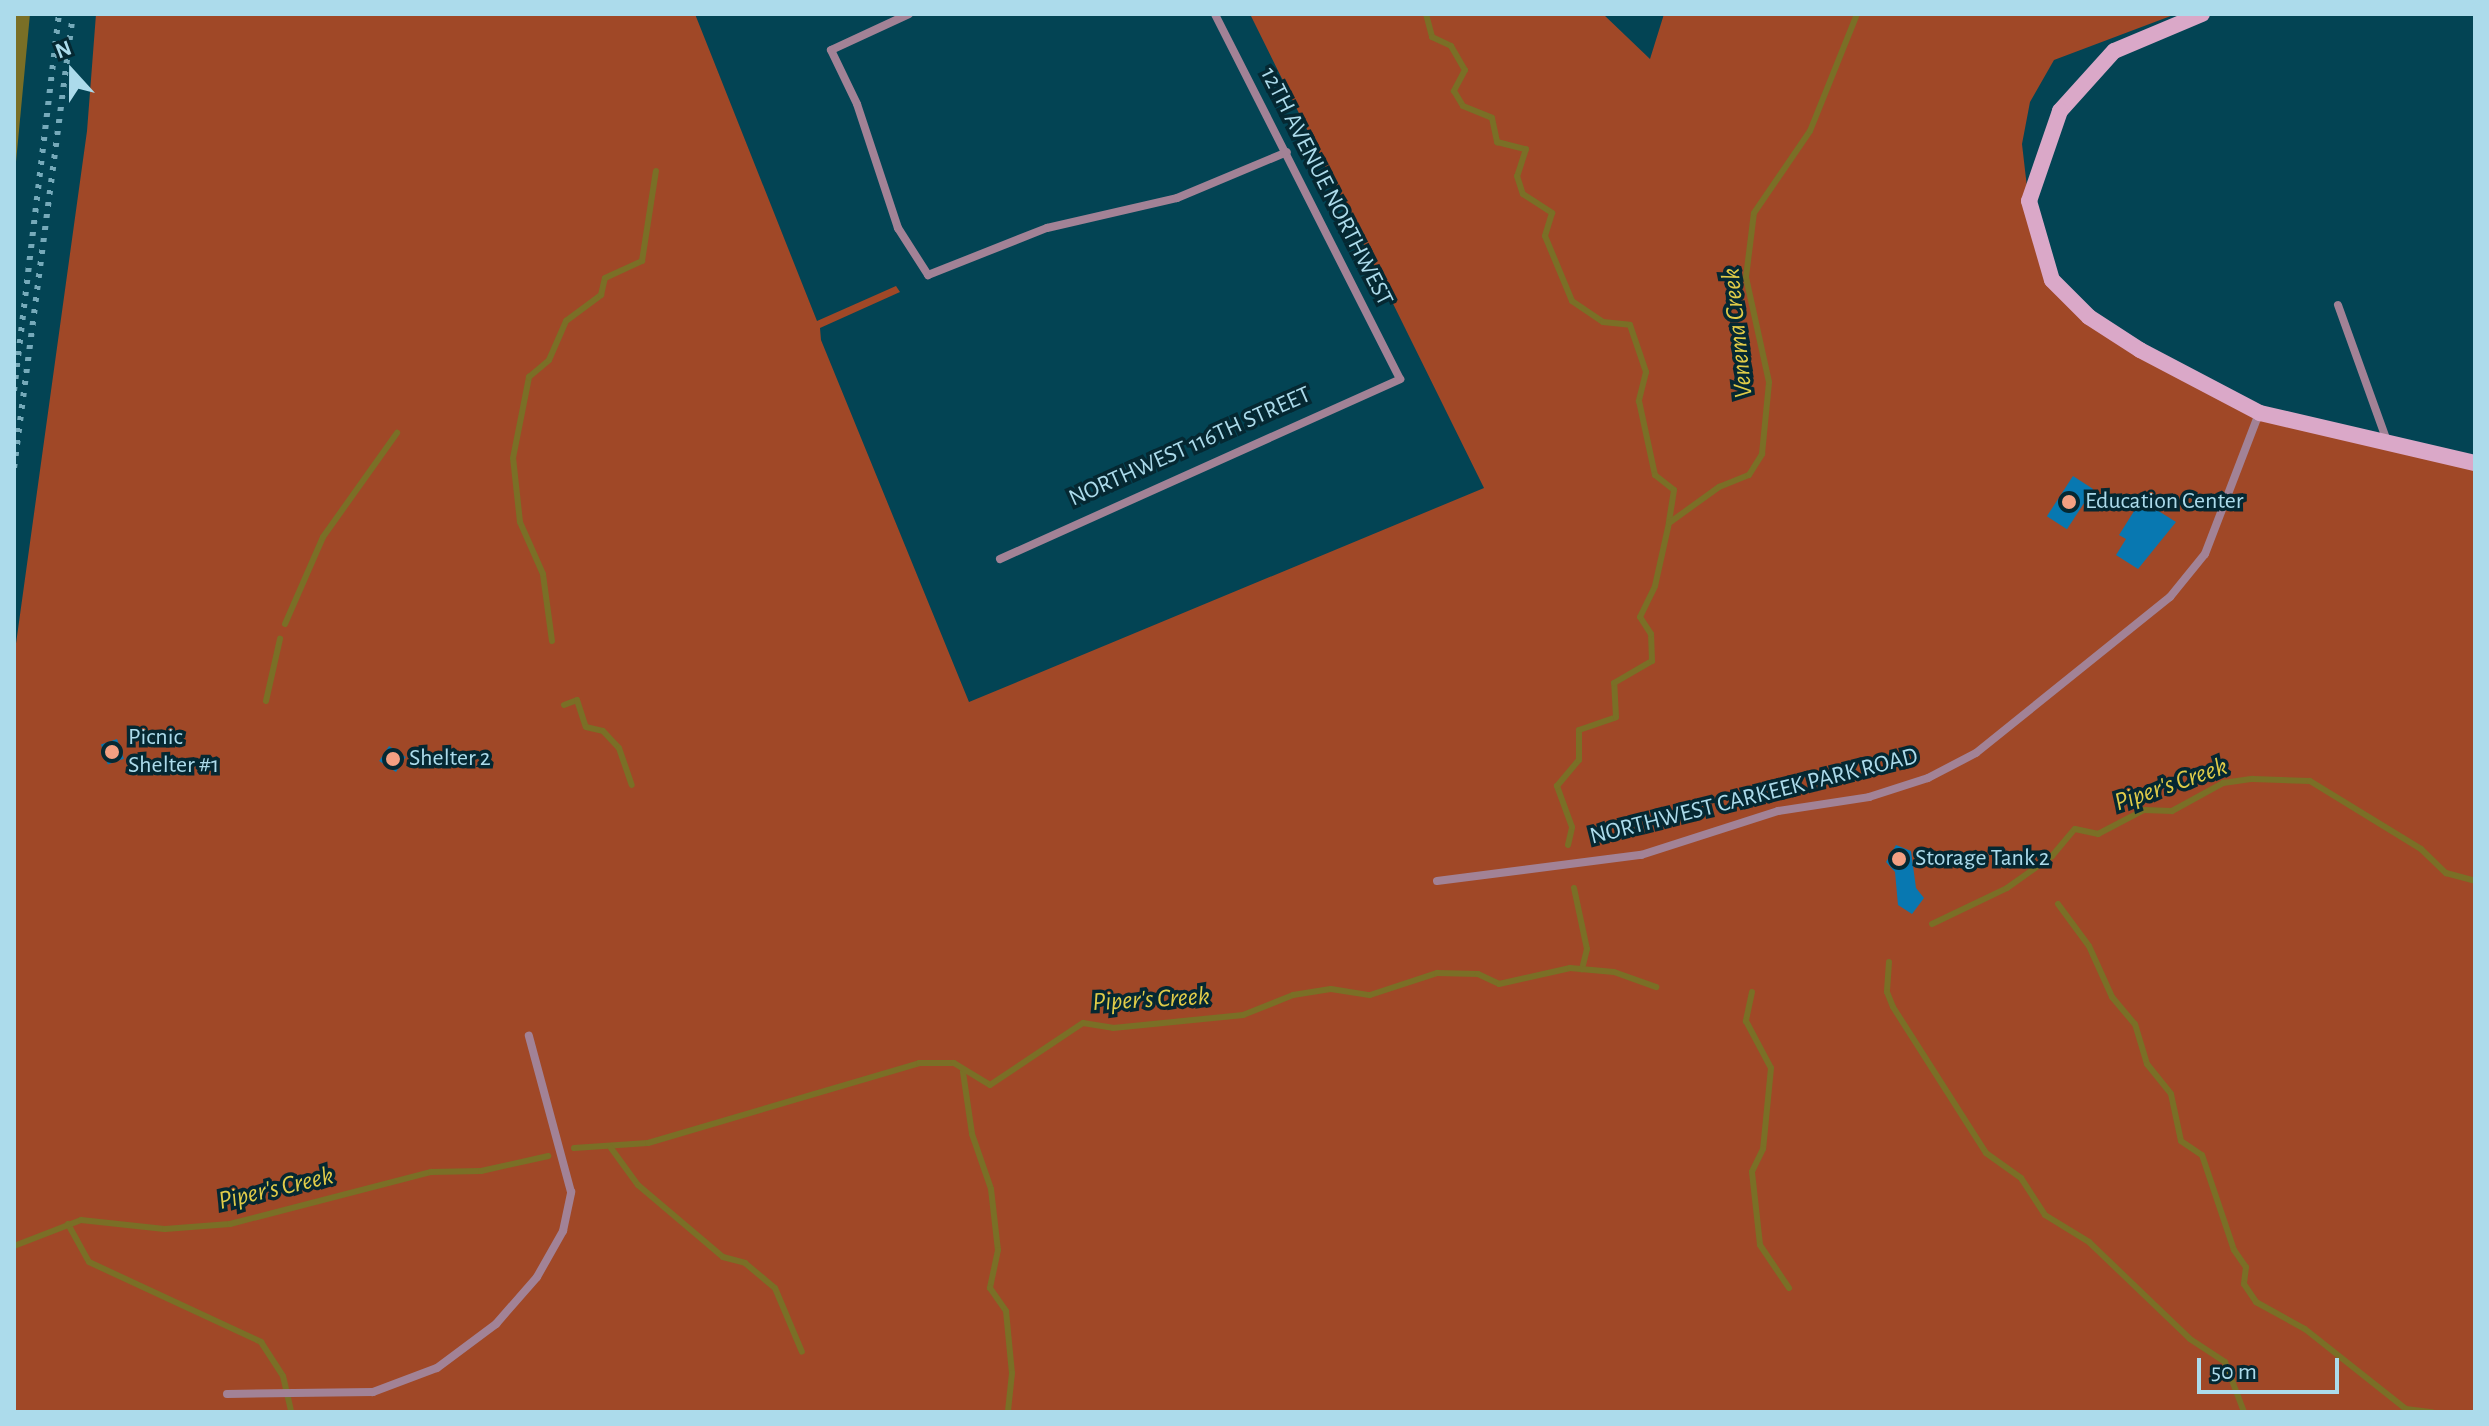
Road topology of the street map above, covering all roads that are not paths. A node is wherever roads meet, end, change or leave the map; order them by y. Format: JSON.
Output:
{"nodes":[{"id":1,"x":909,"y":14,"type":"edge"},
{"id":2,"x":1215,"y":14,"type":"edge"},
{"id":3,"x":2202,"y":14,"type":"edge"},
{"id":4,"x":1287,"y":152,"type":"junction"},
{"id":5,"x":2338,"y":305,"type":"dead end"},
{"id":6,"x":1400,"y":379,"type":"joint"},
{"id":7,"x":2260,"y":413,"type":"junction"},
{"id":8,"x":2387,"y":442,"type":"junction"},
{"id":9,"x":2475,"y":463,"type":"edge"},
{"id":10,"x":1000,"y":559,"type":"dead end"},
{"id":11,"x":1437,"y":881,"type":"dead end"},
{"id":12,"x":529,"y":1036,"type":"dead end"},
{"id":13,"x":227,"y":1394,"type":"dead end"}],
"edges":[{"from":1,"to":4,"type":"street"},
{"from":2,"to":4,"type":"street","name":"12TH AVENUE NORTHWEST"},
{"from":3,"to":7,"type":"street"},
{"from":4,"to":6,"type":"street","name":"12TH AVENUE NORTHWEST"},
{"from":5,"to":8,"type":"street"},
{"from":6,"to":10,"type":"street","name":"NORTHWEST 116TH STREET"},
{"from":7,"to":8,"type":"street"},
{"from":7,"to":11,"type":"street","name":"NORTHWEST CARKEEK PARK ROAD"},
{"from":8,"to":9,"type":"street"},
{"from":12,"to":13,"type":"street"}]}
